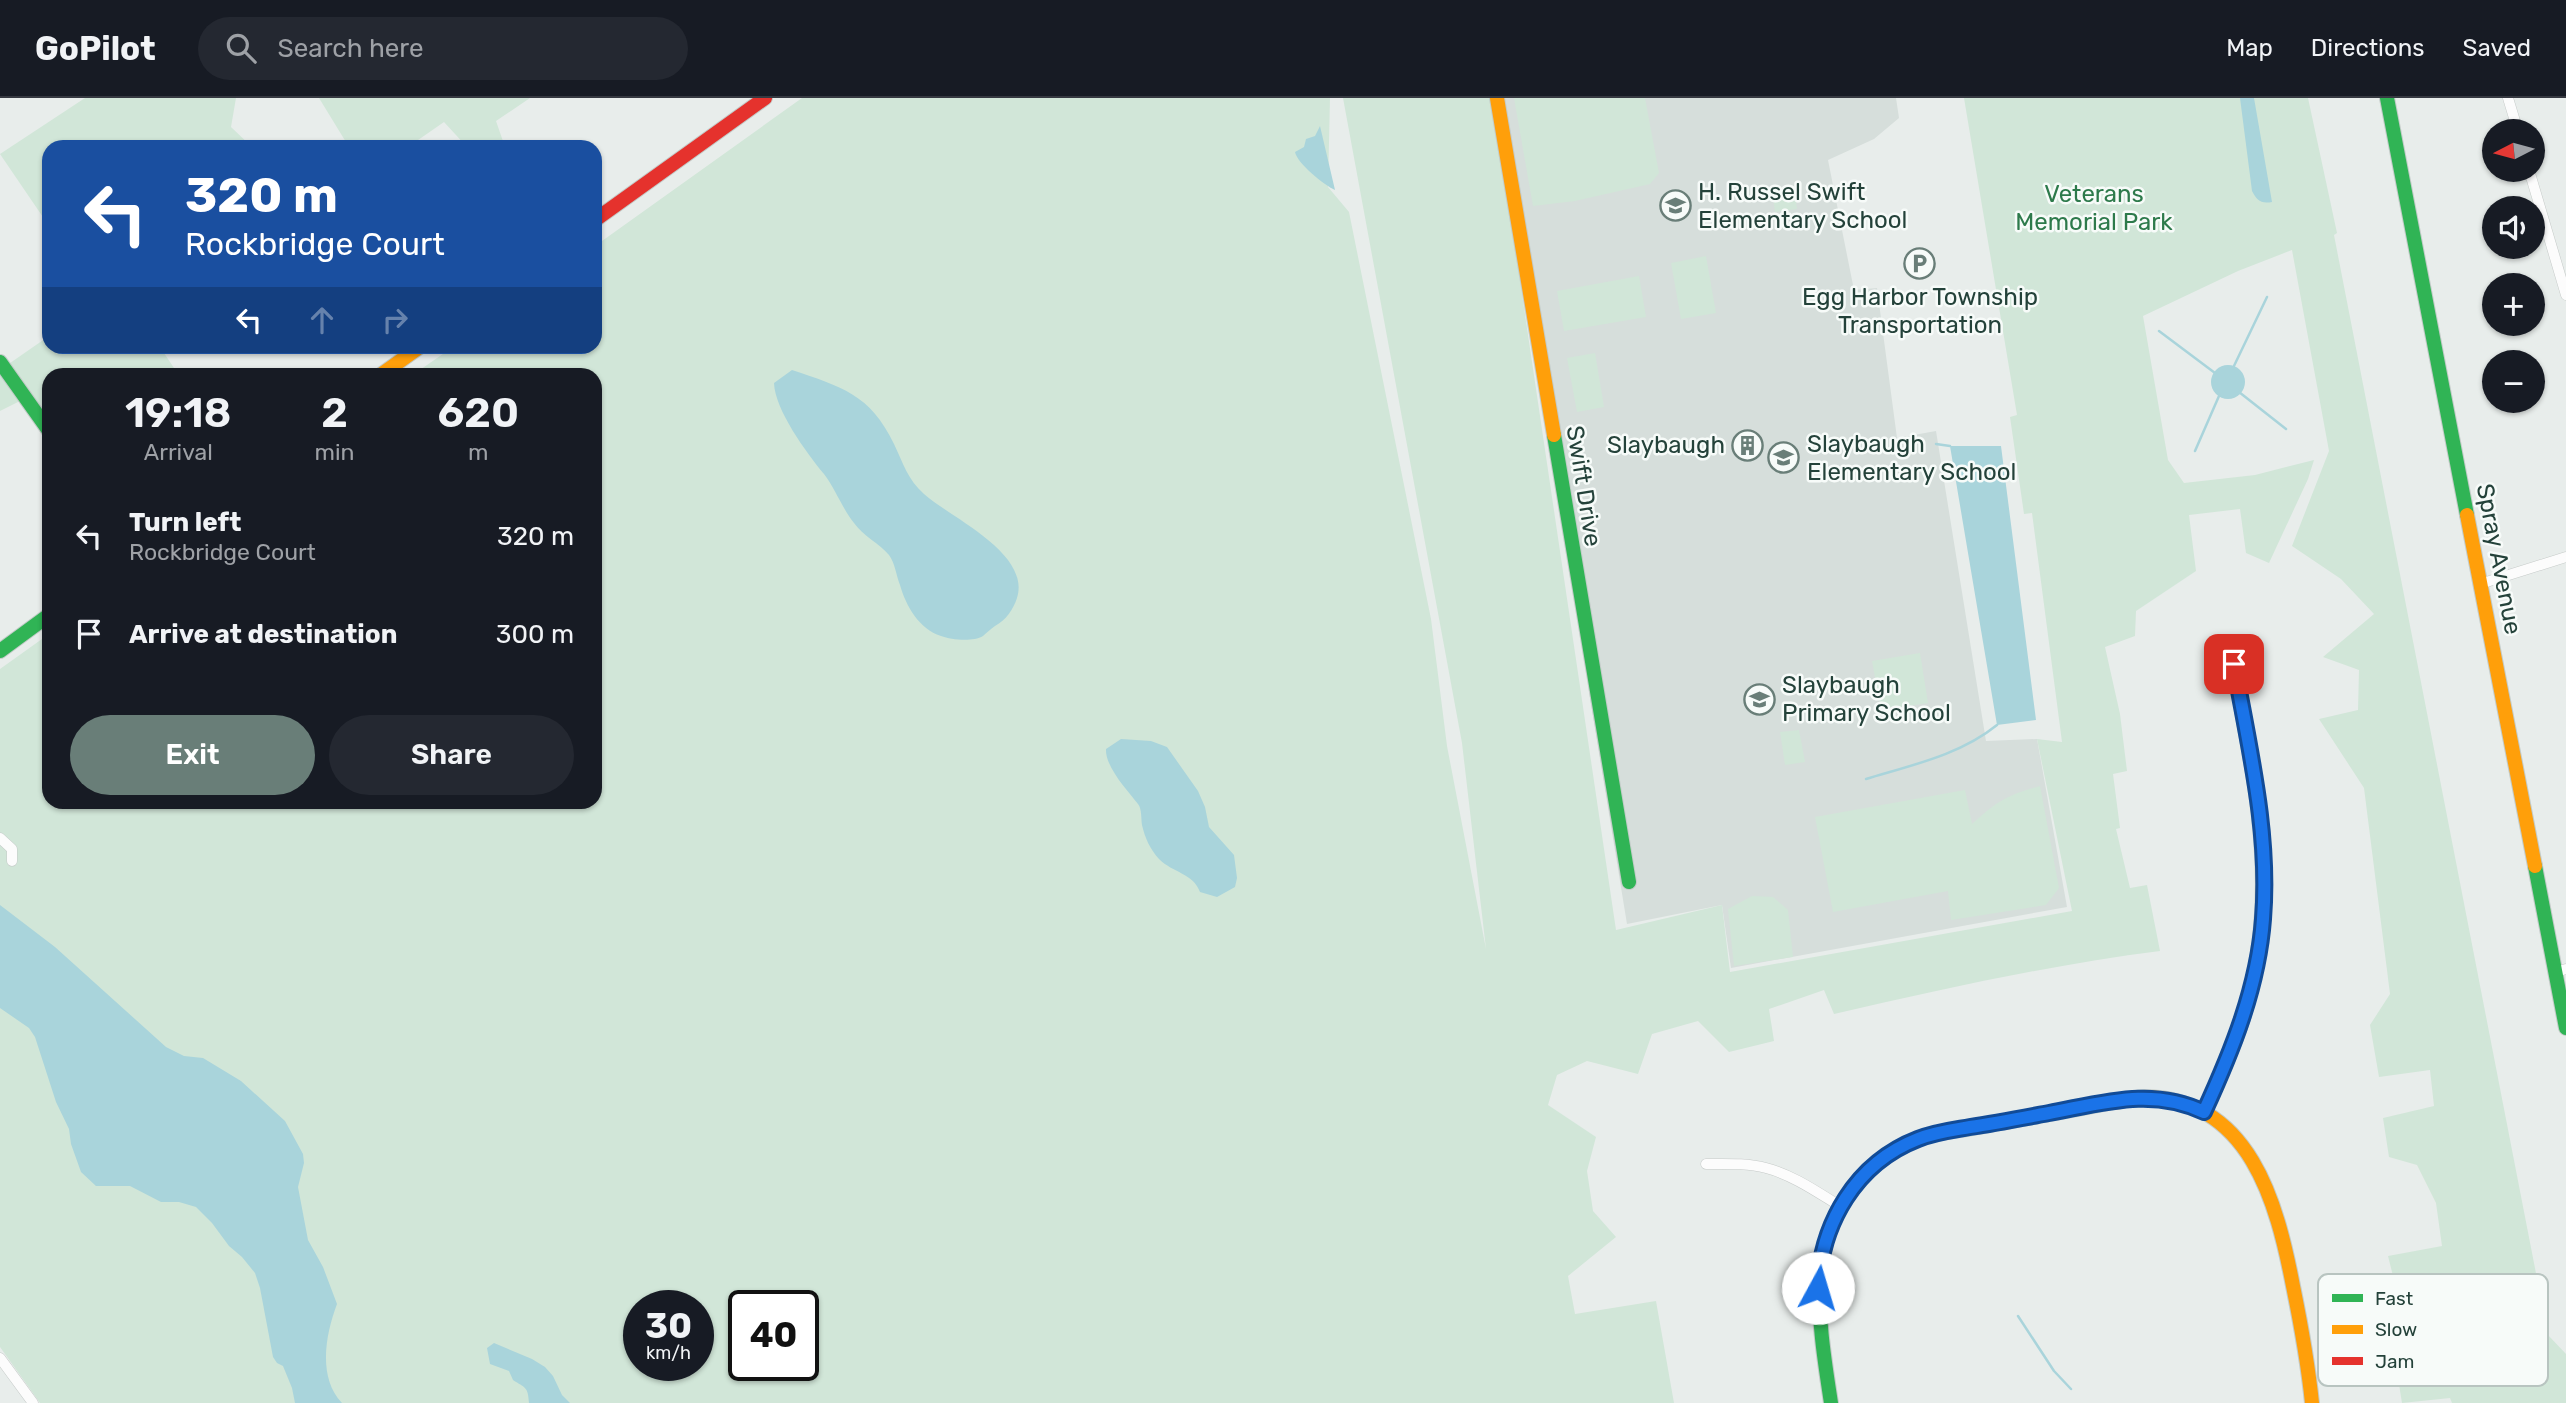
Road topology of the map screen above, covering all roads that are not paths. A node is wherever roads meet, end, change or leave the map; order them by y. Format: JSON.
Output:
{"nodes":[{"id":1,"x":765,"y":98,"type":"edge"},
{"id":2,"x":1497,"y":98,"type":"edge"},
{"id":3,"x":2387,"y":98,"type":"edge"},
{"id":4,"x":2508,"y":98,"type":"edge"},
{"id":5,"x":2514,"y":119,"type":"edge"},
{"id":6,"x":2533,"y":182,"type":"edge"},
{"id":7,"x":602,"y":215,"type":"edge"},
{"id":8,"x":2566,"y":295,"type":"edge"},
{"id":9,"x":410,"y":354,"type":"edge"},
{"id":10,"x":0,"y":362,"type":"edge"},
{"id":11,"x":390,"y":368,"type":"edge"},
{"id":12,"x":42,"y":421,"type":"edge"},
{"id":13,"x":2566,"y":557,"type":"edge"},
{"id":14,"x":2480,"y":584,"type":"junction"},
{"id":15,"x":42,"y":620,"type":"edge"},
{"id":16,"x":0,"y":651,"type":"edge"},
{"id":17,"x":2234,"y":664,"type":"dead end"},
{"id":18,"x":0,"y":838,"type":"edge"},
{"id":19,"x":12,"y":860,"type":"dead end"},
{"id":20,"x":1629,"y":882,"type":"dead end"},
{"id":21,"x":2561,"y":971,"type":"edge"},
{"id":22,"x":2566,"y":1028,"type":"edge"},
{"id":23,"x":2204,"y":1112,"type":"junction"},
{"id":24,"x":1706,"y":1164,"type":"dead end"},
{"id":25,"x":1840,"y":1206,"type":"junction"},
{"id":26,"x":0,"y":1358,"type":"edge"},
{"id":27,"x":33,"y":1403,"type":"edge"},
{"id":28,"x":1831,"y":1403,"type":"edge"},
{"id":29,"x":2312,"y":1403,"type":"edge"}],
"edges":[{"from":1,"to":7,"type":"street"},
{"from":2,"to":20,"type":"street","name":"Swift Drive"},
{"from":3,"to":14,"type":"street","name":"Spray Avenue"},
{"from":4,"to":5,"type":"street"},
{"from":6,"to":8,"type":"street"},
{"from":9,"to":11,"type":"street"},
{"from":10,"to":12,"type":"street"},
{"from":13,"to":14,"type":"street"},
{"from":14,"to":21,"type":"street","name":"Spray Avenue"},
{"from":15,"to":16,"type":"street"},
{"from":17,"to":23,"type":"street"},
{"from":18,"to":19,"type":"street"},
{"from":21,"to":22,"type":"street","name":"Spray Avenue"},
{"from":23,"to":25,"type":"street"},
{"from":23,"to":29,"type":"street"},
{"from":24,"to":25,"type":"street"},
{"from":25,"to":28,"type":"street"},
{"from":26,"to":27,"type":"street"}]}
